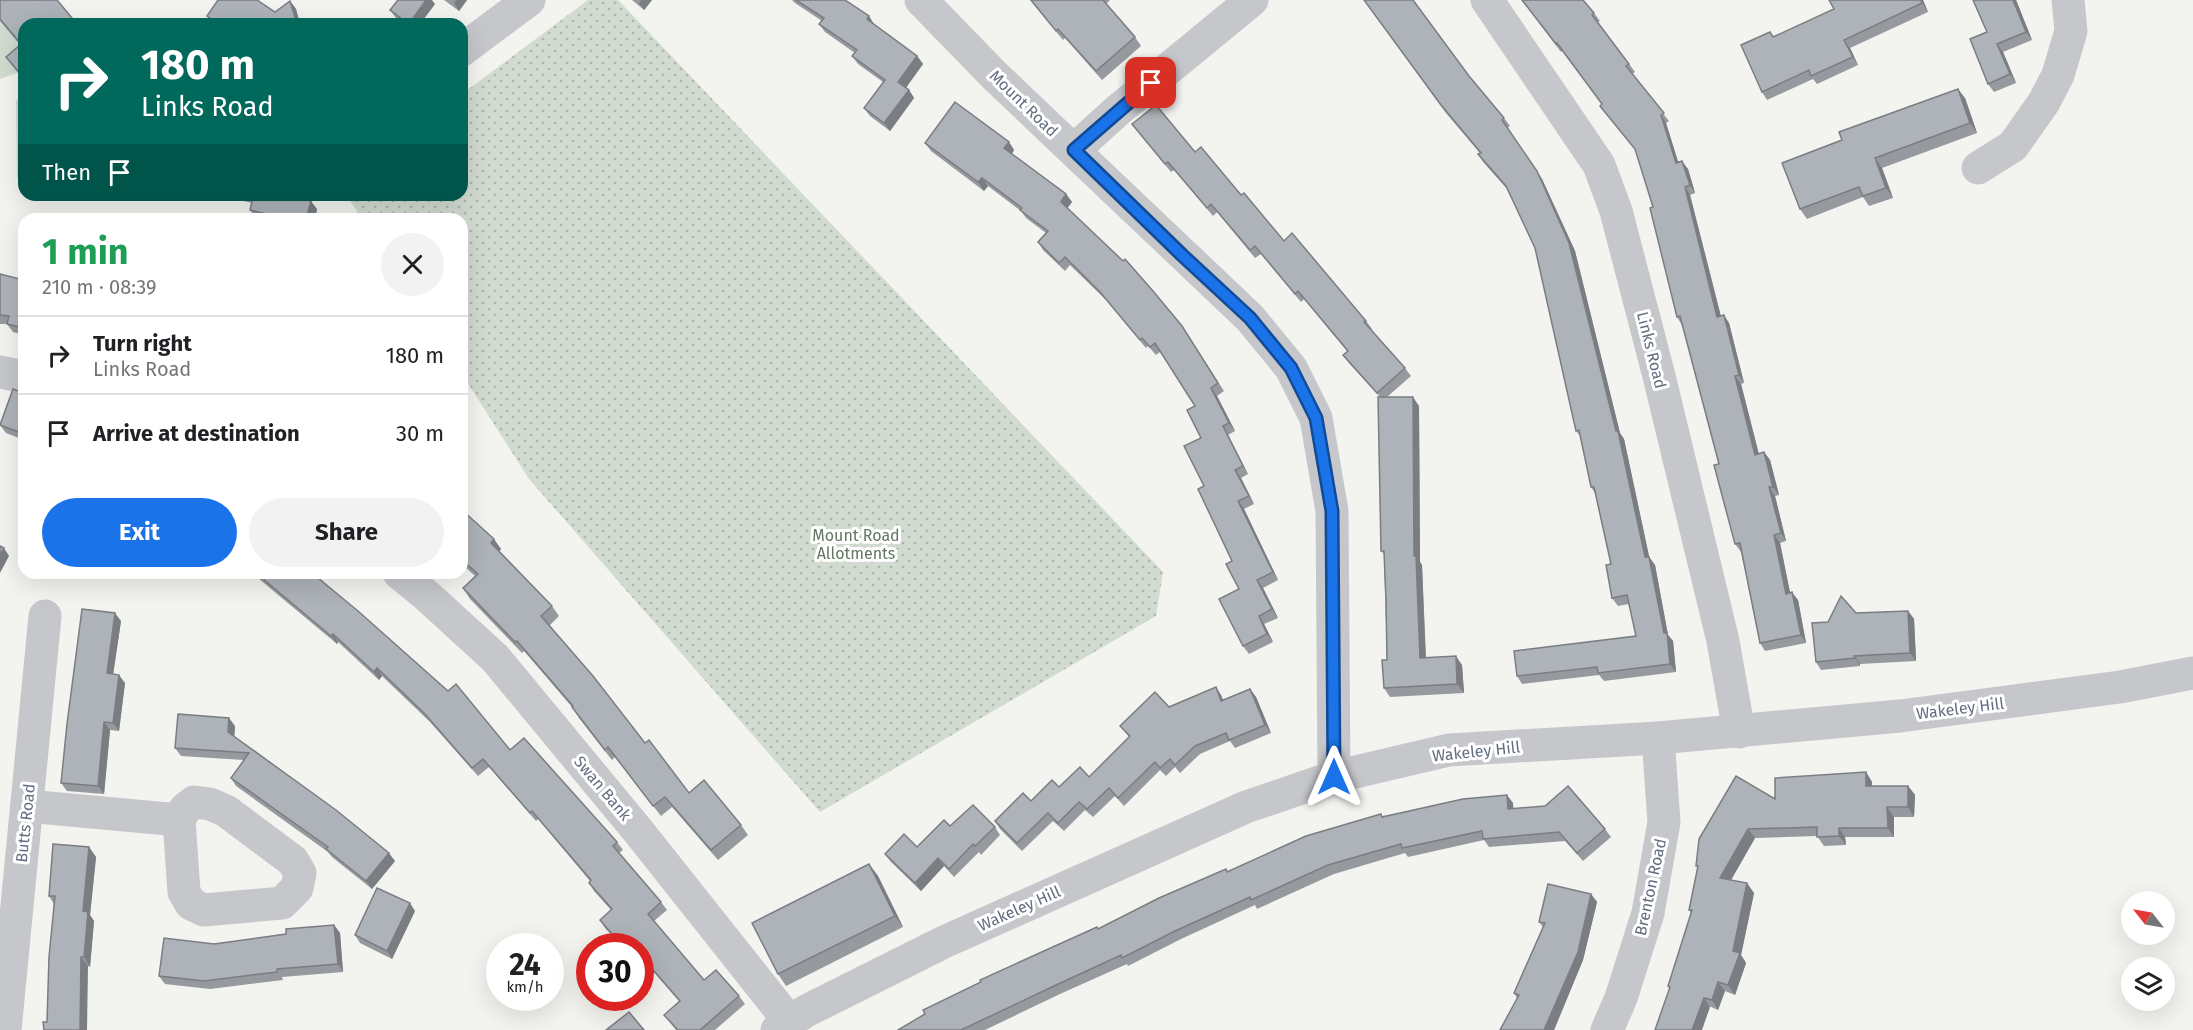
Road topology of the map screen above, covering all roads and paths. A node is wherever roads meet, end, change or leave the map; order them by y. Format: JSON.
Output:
{"nodes":[{"id":1,"x":529,"y":0,"type":"edge"},
{"id":2,"x":921,"y":0,"type":"edge"},
{"id":3,"x":1252,"y":0,"type":"edge"},
{"id":4,"x":1488,"y":0,"type":"edge"},
{"id":5,"x":2068,"y":0,"type":"edge"},
{"id":6,"x":468,"y":46,"type":"edge"},
{"id":7,"x":1074,"y":150,"type":"junction"},
{"id":8,"x":1978,"y":168,"type":"dead end"},
{"id":9,"x":0,"y":372,"type":"edge"},
{"id":10,"x":18,"y":376,"type":"edge"},
{"id":11,"x":406,"y":579,"type":"edge"},
{"id":12,"x":45,"y":616,"type":"dead end"},
{"id":13,"x":2193,"y":673,"type":"edge"},
{"id":14,"x":1739,"y":732,"type":"junction"},
{"id":15,"x":1658,"y":738,"type":"junction"},
{"id":16,"x":1334,"y":777,"type":"junction"},
{"id":17,"x":27,"y":806,"type":"junction"},
{"id":18,"x":179,"y":820,"type":"dead end"},
{"id":19,"x":783,"y":1026,"type":"edge"},
{"id":20,"x":5,"y":1030,"type":"edge"},
{"id":21,"x":1607,"y":1030,"type":"edge"}],
"edges":[{"from":1,"to":6,"type":"street"},
{"from":2,"to":7,"type":"street","name":"Mount Road"},
{"from":3,"to":7,"type":"street"},
{"from":4,"to":14,"type":"street","name":"Links Road"},
{"from":5,"to":8,"type":"street"},
{"from":7,"to":16,"type":"street","name":"Mount Road"},
{"from":9,"to":10,"type":"street"},
{"from":11,"to":19,"type":"street","name":"Swan Bank"},
{"from":12,"to":17,"type":"street","name":"Butts Road"},
{"from":13,"to":14,"type":"street","name":"Wakeley Hill"},
{"from":14,"to":15,"type":"street","name":"Wakeley Hill"},
{"from":15,"to":16,"type":"street","name":"Wakeley Hill"},
{"from":15,"to":21,"type":"street","name":"Brenton Road"},
{"from":16,"to":19,"type":"street","name":"Wakeley Hill"},
{"from":17,"to":18,"type":"street"},
{"from":17,"to":20,"type":"street","name":"Butts Road"}]}
